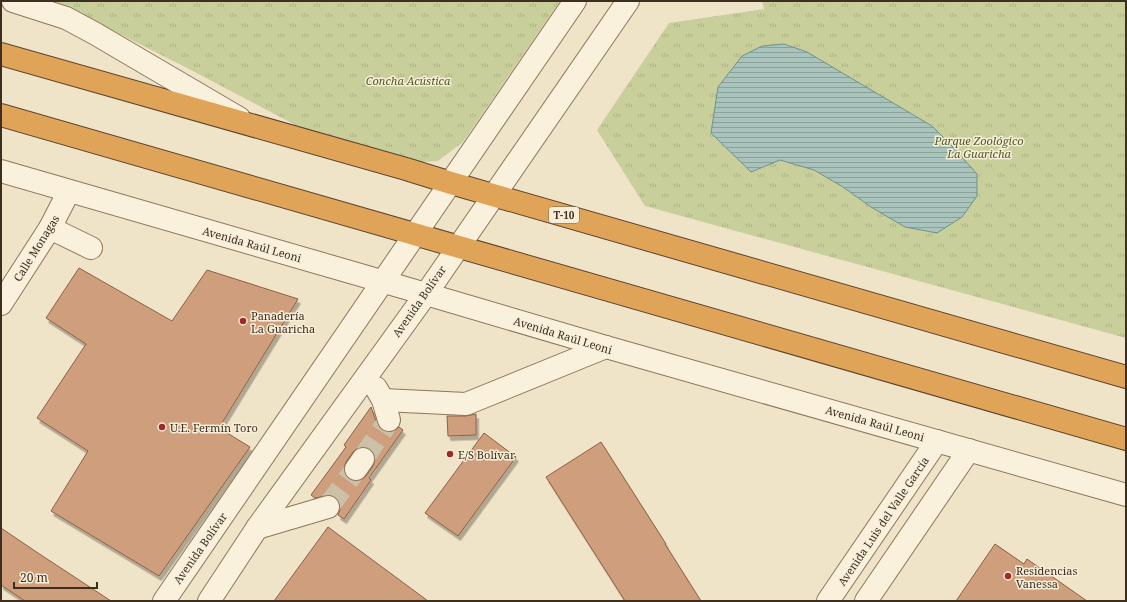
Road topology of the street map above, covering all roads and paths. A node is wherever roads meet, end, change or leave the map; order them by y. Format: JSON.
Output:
{"nodes":[{"id":1,"x":13,"y":1,"type":"edge"},
{"id":2,"x":575,"y":1,"type":"edge"},
{"id":3,"x":628,"y":1,"type":"edge"},
{"id":4,"x":1,"y":54,"type":"edge"},
{"id":5,"x":1,"y":115,"type":"edge"},
{"id":6,"x":252,"y":126,"type":"junction"},
{"id":7,"x":1,"y":171,"type":"edge"},
{"id":8,"x":451,"y":183,"type":"junction"},
{"id":9,"x":69,"y":191,"type":"junction"},
{"id":10,"x":493,"y":195,"type":"junction"},
{"id":11,"x":50,"y":228,"type":"junction"},
{"id":12,"x":416,"y":234,"type":"junction"},
{"id":13,"x":458,"y":246,"type":"junction"},
{"id":14,"x":91,"y":248,"type":"dead end"},
{"id":15,"x":384,"y":282,"type":"junction"},
{"id":16,"x":426,"y":294,"type":"junction"},
{"id":17,"x":1,"y":304,"type":"edge"},
{"id":18,"x":606,"y":347,"type":"junction"},
{"id":19,"x":368,"y":373,"type":"junction"},
{"id":20,"x":1126,"y":377,"type":"edge"},
{"id":21,"x":1126,"y":438,"type":"edge"},
{"id":22,"x":937,"y":441,"type":"junction"},
{"id":23,"x":969,"y":450,"type":"junction"},
{"id":24,"x":1126,"y":495,"type":"edge"},
{"id":25,"x":328,"y":507,"type":"tunnel mouth"},
{"id":26,"x":257,"y":528,"type":"junction"},
{"id":27,"x":164,"y":601,"type":"edge"},
{"id":28,"x":209,"y":601,"type":"edge"},
{"id":29,"x":828,"y":601,"type":"edge"},
{"id":30,"x":866,"y":601,"type":"edge"}],
"edges":[{"from":1,"to":6,"type":"street"},
{"from":2,"to":8,"type":"street","name":"Avenida Bolívar"},
{"from":3,"to":10,"type":"street","name":"Avenida Bolívar"},
{"from":4,"to":6,"type":"highway","number":"T-10"},
{"from":5,"to":12,"type":"highway"},
{"from":6,"to":8,"type":"highway","number":"T-10"},
{"from":7,"to":9,"type":"street","name":"Avenida Raúl Leoni"},
{"from":8,"to":10,"type":"highway","number":"T-10"},
{"from":8,"to":12,"type":"street","name":"Avenida Bolívar"},
{"from":9,"to":11,"type":"street","name":"Calle Monagas"},
{"from":9,"to":15,"type":"street","name":"Avenida Raúl Leoni"},
{"from":10,"to":13,"type":"street","name":"Avenida Bolívar"},
{"from":10,"to":20,"type":"highway","number":"T-10"},
{"from":11,"to":14,"type":"street"},
{"from":11,"to":17,"type":"street","name":"Calle Monagas"},
{"from":12,"to":13,"type":"highway"},
{"from":12,"to":15,"type":"street","name":"Avenida Bolívar"},
{"from":13,"to":16,"type":"street","name":"Avenida Bolívar"},
{"from":13,"to":21,"type":"highway"},
{"from":15,"to":16,"type":"street","name":"Avenida Raúl Leoni"},
{"from":15,"to":27,"type":"street","name":"Avenida Bolívar"},
{"from":16,"to":18,"type":"street","name":"Avenida Raúl Leoni"},
{"from":16,"to":19,"type":"street","name":"Avenida Bolívar"},
{"from":18,"to":19,"type":"street"},
{"from":18,"to":22,"type":"street","name":"Avenida Raúl Leoni"},
{"from":19,"to":26,"type":"street","name":"Avenida Bolívar"},
{"from":22,"to":23,"type":"street","name":"Avenida Raúl Leoni"},
{"from":22,"to":29,"type":"street","name":"Avenida Luis del Valle García"},
{"from":23,"to":24,"type":"street","name":"Avenida Raúl Leoni"},
{"from":23,"to":30,"type":"street"},
{"from":25,"to":26,"type":"street"},
{"from":26,"to":28,"type":"street","name":"Avenida Bolívar"}]}
